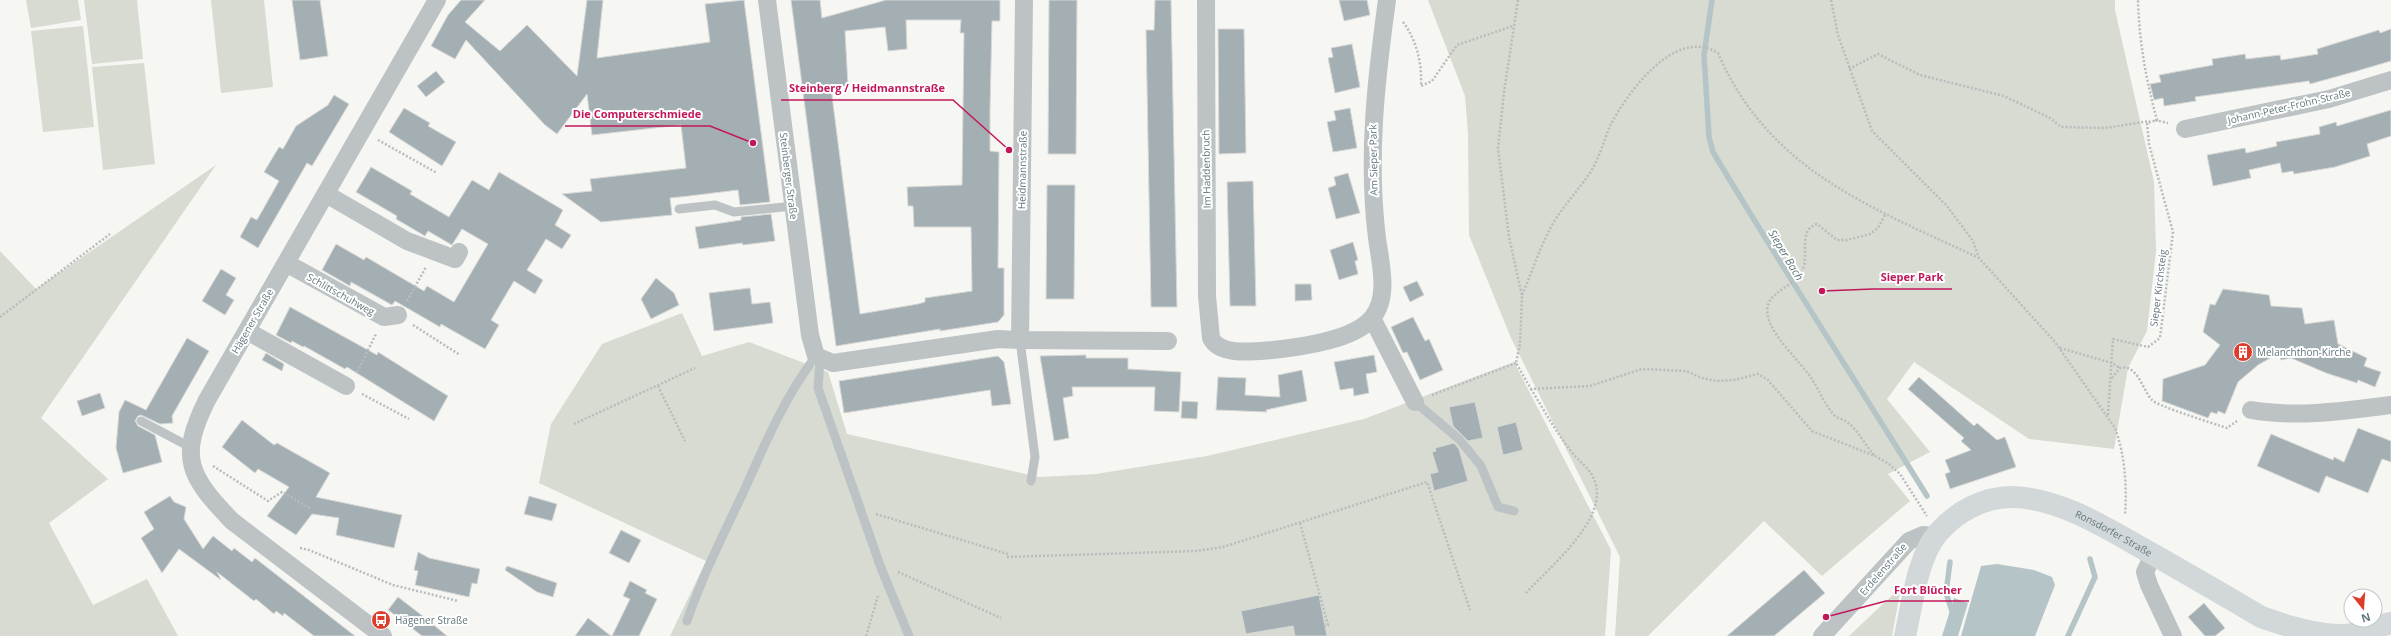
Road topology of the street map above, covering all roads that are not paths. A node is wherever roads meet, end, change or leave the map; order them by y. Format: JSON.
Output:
{"nodes":[{"id":1,"x":437,"y":0,"type":"edge"},
{"id":2,"x":767,"y":0,"type":"edge"},
{"id":3,"x":1024,"y":0,"type":"edge"},
{"id":4,"x":1206,"y":0,"type":"edge"},
{"id":5,"x":1386,"y":3,"type":"edge"},
{"id":6,"x":2391,"y":80,"type":"edge"},
{"id":7,"x":2185,"y":129,"type":"dead end"},
{"id":8,"x":326,"y":194,"type":"junction"},
{"id":9,"x":793,"y":206,"type":"junction"},
{"id":10,"x":679,"y":209,"type":"dead end"},
{"id":11,"x":459,"y":252,"type":"dead end"},
{"id":12,"x":286,"y":263,"type":"junction"},
{"id":13,"x":398,"y":315,"type":"road end"},
{"id":14,"x":1372,"y":318,"type":"junction"},
{"id":15,"x":247,"y":331,"type":"junction"},
{"id":16,"x":1020,"y":340,"type":"junction"},
{"id":17,"x":1168,"y":341,"type":"dead end"},
{"id":18,"x":817,"y":356,"type":"junction"},
{"id":19,"x":346,"y":386,"type":"road end"},
{"id":20,"x":1415,"y":402,"type":"joint"},
{"id":21,"x":2391,"y":404,"type":"edge"},
{"id":22,"x":2251,"y":410,"type":"road end"},
{"id":23,"x":142,"y":421,"type":"dead end"},
{"id":24,"x":190,"y":449,"type":"junction"},
{"id":25,"x":1031,"y":481,"type":"dead end"},
{"id":26,"x":1514,"y":511,"type":"dead end"},
{"id":27,"x":1937,"y":534,"type":"junction"},
{"id":28,"x":2153,"y":555,"type":"junction"},
{"id":29,"x":687,"y":621,"type":"dead end"},
{"id":30,"x":2391,"y":623,"type":"edge"},
{"id":31,"x":2345,"y":635,"type":"edge"},
{"id":32,"x":383,"y":636,"type":"edge"},
{"id":33,"x":908,"y":636,"type":"edge"},
{"id":34,"x":1822,"y":636,"type":"edge"},
{"id":35,"x":1905,"y":636,"type":"edge"},
{"id":36,"x":2172,"y":636,"type":"edge"}],
"edges":[{"from":1,"to":8,"type":"street","name":"Hägener Straße"},
{"from":2,"to":9,"type":"street","name":"Steinberger Straße"},
{"from":3,"to":16,"type":"street","name":"Heidmannstraße"},
{"from":4,"to":14,"type":"street","name":"Im Haddenbruch"},
{"from":5,"to":14,"type":"street","name":"Am Sieper Park"},
{"from":6,"to":7,"type":"street","name":"Johann-Peter-Frohn-Straße"},
{"from":8,"to":11,"type":"street"},
{"from":8,"to":12,"type":"street","name":"Hägener Straße"},
{"from":9,"to":10,"type":"lane"},
{"from":9,"to":18,"type":"street","name":"Steinberger Straße"},
{"from":12,"to":13,"type":"street","name":"Schlittschuhweg"},
{"from":12,"to":15,"type":"street","name":"Hägener Straße"},
{"from":14,"to":20,"type":"street"},
{"from":15,"to":19,"type":"street"},
{"from":15,"to":24,"type":"street","name":"Hägener Straße"},
{"from":16,"to":17,"type":"street"},
{"from":16,"to":18,"type":"street"},
{"from":16,"to":25,"type":"lane"},
{"from":18,"to":29,"type":"lane"},
{"from":18,"to":33,"type":"lane"},
{"from":20,"to":26,"type":"lane"},
{"from":21,"to":22,"type":"street"},
{"from":23,"to":24,"type":"lane"},
{"from":24,"to":32,"type":"street","name":"Hägener Straße"},
{"from":27,"to":28,"type":"main road","name":"Ronsdorfer Straße"},
{"from":27,"to":34,"type":"street","name":"Erdelenstraße"},
{"from":27,"to":35,"type":"main road","name":"Ronsdorfer Straße"},
{"from":28,"to":31,"type":"main road","name":"Ronsdorfer Straße"},
{"from":28,"to":36,"type":"street"},
{"from":30,"to":31,"type":"main road","name":"Ronsdorfer Straße"}]}
